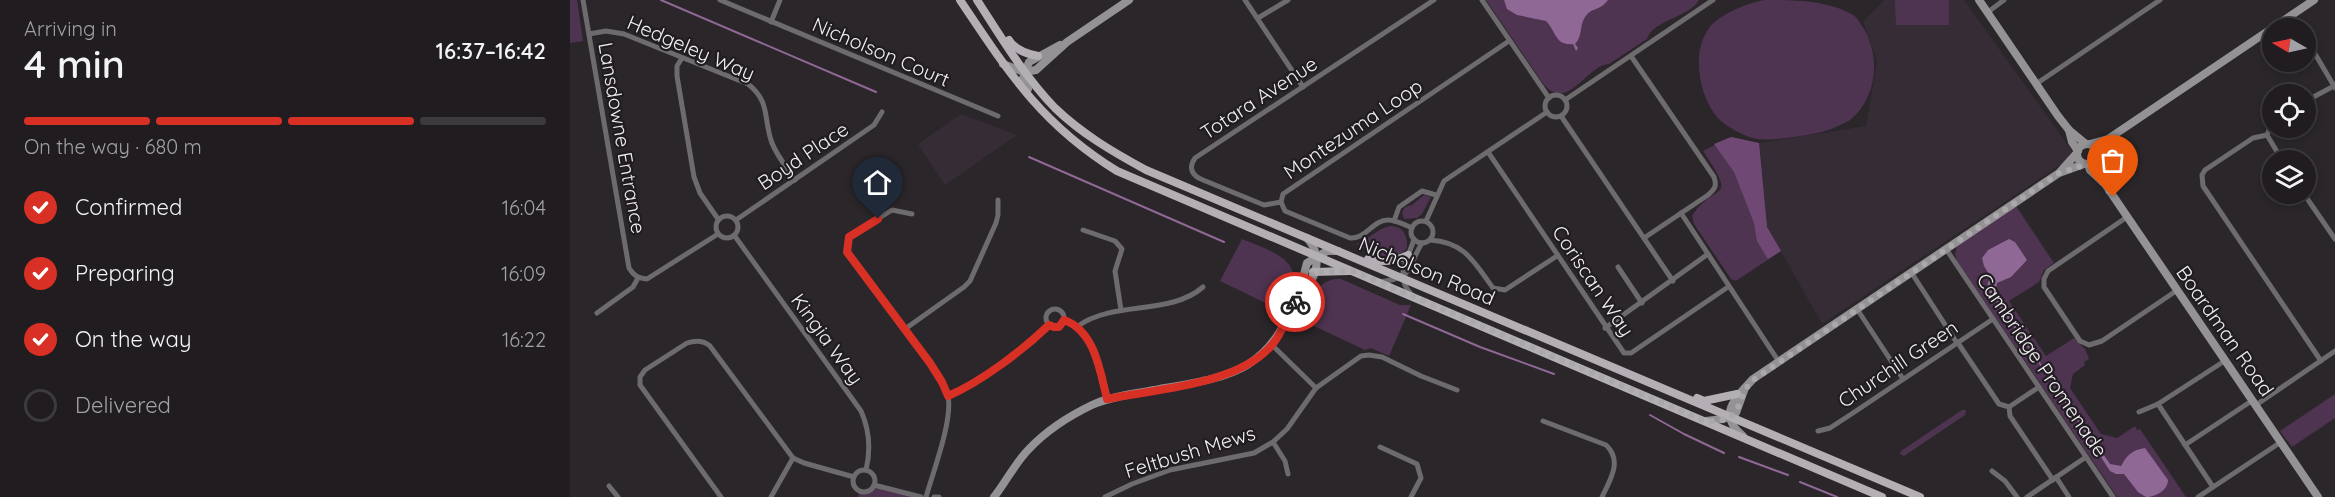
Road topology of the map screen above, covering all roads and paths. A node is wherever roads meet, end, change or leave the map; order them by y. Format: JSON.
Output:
{"nodes":[{"id":1,"x":582,"y":0,"type":"edge"},
{"id":2,"x":720,"y":0,"type":"edge"},
{"id":3,"x":780,"y":0,"type":"edge"},
{"id":4,"x":960,"y":0,"type":"edge"},
{"id":5,"x":977,"y":0,"type":"edge"},
{"id":6,"x":982,"y":0,"type":"edge"},
{"id":7,"x":1129,"y":0,"type":"edge"},
{"id":8,"x":1245,"y":0,"type":"edge"},
{"id":9,"x":1288,"y":0,"type":"edge"},
{"id":10,"x":1434,"y":0,"type":"edge"},
{"id":11,"x":1482,"y":0,"type":"edge"},
{"id":12,"x":1711,"y":0,"type":"edge"},
{"id":13,"x":1980,"y":0,"type":"edge"},
{"id":14,"x":2004,"y":0,"type":"edge"},
{"id":15,"x":2160,"y":0,"type":"edge"},
{"id":16,"x":2314,"y":0,"type":"edge"},
{"id":17,"x":1988,"y":12,"type":"junction"},
{"id":18,"x":2290,"y":16,"type":"joint"},
{"id":19,"x":1258,"y":18,"type":"junction"},
{"id":20,"x":771,"y":22,"type":"junction"},
{"id":21,"x":589,"y":34,"type":"junction"},
{"id":22,"x":1509,"y":41,"type":"junction"},
{"id":23,"x":1067,"y":42,"type":"junction"},
{"id":24,"x":2316,"y":54,"type":"edge"},
{"id":25,"x":1038,"y":56,"type":"junction"},
{"id":26,"x":1631,"y":56,"type":"junction"},
{"id":27,"x":682,"y":58,"type":"junction"},
{"id":28,"x":1003,"y":64,"type":"junction"},
{"id":29,"x":1024,"y":72,"type":"junction"},
{"id":30,"x":2036,"y":84,"type":"junction"},
{"id":31,"x":2335,"y":86,"type":"edge"},
{"id":32,"x":1303,"y":87,"type":"junction"},
{"id":33,"x":2316,"y":96,"type":"edge"},
{"id":34,"x":1549,"y":98,"type":"junction"},
{"id":35,"x":1565,"y":100,"type":"junction"},
{"id":36,"x":882,"y":112,"type":"dead end"},
{"id":37,"x":1547,"y":112,"type":"junction"},
{"id":38,"x":998,"y":116,"type":"dead end"},
{"id":39,"x":1561,"y":116,"type":"junction"},
{"id":40,"x":2069,"y":130,"type":"junction"},
{"id":41,"x":1065,"y":134,"type":"junction"},
{"id":42,"x":2262,"y":136,"type":"edge"},
{"id":43,"x":2108,"y":139,"type":"junction"},
{"id":44,"x":2088,"y":144,"type":"junction"},
{"id":45,"x":1488,"y":152,"type":"junction"},
{"id":46,"x":2077,"y":152,"type":"junction"},
{"id":47,"x":2097,"y":155,"type":"junction"},
{"id":48,"x":2086,"y":164,"type":"junction"},
{"id":49,"x":2059,"y":173,"type":"junction"},
{"id":50,"x":795,"y":180,"type":"junction"},
{"id":51,"x":2105,"y":184,"type":"junction"},
{"id":52,"x":1436,"y":195,"type":"junction"},
{"id":53,"x":998,"y":200,"type":"dead end"},
{"id":54,"x":1281,"y":202,"type":"junction"},
{"id":55,"x":2311,"y":204,"type":"edge"},
{"id":56,"x":1680,"y":213,"type":"junction"},
{"id":57,"x":912,"y":214,"type":"dead end"},
{"id":58,"x":2127,"y":217,"type":"junction"},
{"id":59,"x":718,"y":219,"type":"junction"},
{"id":60,"x":736,"y":220,"type":"junction"},
{"id":61,"x":1394,"y":221,"type":"junction"},
{"id":62,"x":1426,"y":221,"type":"junction"},
{"id":63,"x":1412,"y":228,"type":"junction"},
{"id":64,"x":1083,"y":230,"type":"dead end"},
{"id":65,"x":1434,"y":232,"type":"junction"},
{"id":66,"x":718,"y":234,"type":"junction"},
{"id":67,"x":734,"y":235,"type":"junction"},
{"id":68,"x":1304,"y":236,"type":"junction"},
{"id":69,"x":1644,"y":238,"type":"junction"},
{"id":70,"x":1414,"y":239,"type":"junction"},
{"id":71,"x":2335,"y":239,"type":"edge"},
{"id":72,"x":1430,"y":240,"type":"junction"},
{"id":73,"x":1444,"y":241,"type":"junction"},
{"id":74,"x":1422,"y":243,"type":"junction"},
{"id":75,"x":1946,"y":249,"type":"junction"},
{"id":76,"x":1342,"y":252,"type":"junction"},
{"id":77,"x":1708,"y":254,"type":"junction"},
{"id":78,"x":1317,"y":255,"type":"junction"},
{"id":79,"x":1408,"y":255,"type":"junction"},
{"id":80,"x":1557,"y":256,"type":"junction"},
{"id":81,"x":1618,"y":267,"type":"dead end"},
{"id":82,"x":1353,"y":271,"type":"junction"},
{"id":83,"x":1313,"y":272,"type":"junction"},
{"id":84,"x":1911,"y":272,"type":"junction"},
{"id":85,"x":638,"y":278,"type":"junction"},
{"id":86,"x":1401,"y":278,"type":"junction"},
{"id":87,"x":1673,"y":281,"type":"junction"},
{"id":88,"x":1377,"y":282,"type":"junction"},
{"id":89,"x":1203,"y":287,"type":"dead end"},
{"id":90,"x":1728,"y":287,"type":"junction"},
{"id":91,"x":1300,"y":290,"type":"junction"},
{"id":92,"x":2176,"y":291,"type":"junction"},
{"id":93,"x":1414,"y":298,"type":"junction"},
{"id":94,"x":1642,"y":303,"type":"junction"},
{"id":95,"x":1857,"y":309,"type":"junction"},
{"id":96,"x":1121,"y":310,"type":"junction"},
{"id":97,"x":597,"y":313,"type":"dead end"},
{"id":98,"x":1993,"y":319,"type":"junction"},
{"id":99,"x":1064,"y":320,"type":"junction"},
{"id":100,"x":1049,"y":325,"type":"junction"},
{"id":101,"x":1078,"y":326,"type":"junction"},
{"id":102,"x":1605,"y":328,"type":"junction"},
{"id":103,"x":905,"y":329,"type":"junction"},
{"id":104,"x":1958,"y":343,"type":"junction"},
{"id":105,"x":1272,"y":345,"type":"junction"},
{"id":106,"x":2335,"y":351,"type":"edge"},
{"id":107,"x":2226,"y":360,"type":"junction"},
{"id":108,"x":2321,"y":361,"type":"junction"},
{"id":109,"x":1779,"y":362,"type":"junction"},
{"id":110,"x":1635,"y":376,"type":"junction"},
{"id":111,"x":1903,"y":379,"type":"junction"},
{"id":112,"x":2039,"y":387,"type":"junction"},
{"id":113,"x":1316,"y":388,"type":"junction"},
{"id":114,"x":1457,"y":390,"type":"dead end"},
{"id":115,"x":1741,"y":391,"type":"junction"},
{"id":116,"x":948,"y":396,"type":"junction"},
{"id":117,"x":1107,"y":399,"type":"junction"},
{"id":118,"x":2254,"y":403,"type":"junction"},
{"id":119,"x":2158,"y":404,"type":"junction"},
{"id":120,"x":2009,"y":407,"type":"junction"},
{"id":121,"x":2139,"y":412,"type":"dead end"},
{"id":122,"x":1730,"y":417,"type":"junction"},
{"id":123,"x":1543,"y":421,"type":"dead end"},
{"id":124,"x":1705,"y":421,"type":"junction"},
{"id":125,"x":1818,"y":430,"type":"dead end"},
{"id":126,"x":1745,"y":438,"type":"junction"},
{"id":127,"x":1273,"y":442,"type":"junction"},
{"id":128,"x":2281,"y":442,"type":"junction"},
{"id":129,"x":2185,"y":445,"type":"junction"},
{"id":130,"x":1380,"y":447,"type":"dead end"},
{"id":131,"x":2086,"y":457,"type":"junction"},
{"id":132,"x":793,"y":458,"type":"junction"},
{"id":133,"x":866,"y":470,"type":"junction"},
{"id":134,"x":1992,"y":471,"type":"dead end"},
{"id":135,"x":1288,"y":474,"type":"dead end"},
{"id":136,"x":854,"y":477,"type":"junction"},
{"id":137,"x":2054,"y":478,"type":"junction"},
{"id":138,"x":1005,"y":483,"type":"junction"},
{"id":139,"x":874,"y":485,"type":"junction"},
{"id":140,"x":609,"y":486,"type":"dead end"},
{"id":141,"x":2213,"y":487,"type":"junction"},
{"id":142,"x":860,"y":490,"type":"junction"},
{"id":143,"x":618,"y":497,"type":"edge"},
{"id":144,"x":721,"y":497,"type":"edge"},
{"id":145,"x":771,"y":497,"type":"edge"},
{"id":146,"x":858,"y":497,"type":"edge"},
{"id":147,"x":921,"y":497,"type":"edge"},
{"id":148,"x":926,"y":497,"type":"edge"},
{"id":149,"x":934,"y":497,"type":"edge"},
{"id":150,"x":939,"y":497,"type":"edge"},
{"id":151,"x":994,"y":497,"type":"edge"},
{"id":152,"x":1001,"y":497,"type":"edge"},
{"id":153,"x":1105,"y":497,"type":"edge"},
{"id":154,"x":1412,"y":497,"type":"edge"},
{"id":155,"x":1602,"y":497,"type":"edge"},
{"id":156,"x":1882,"y":497,"type":"edge"},
{"id":157,"x":1920,"y":497,"type":"edge"},
{"id":158,"x":2017,"y":497,"type":"edge"},
{"id":159,"x":2027,"y":497,"type":"edge"},
{"id":160,"x":2069,"y":497,"type":"edge"},
{"id":161,"x":2113,"y":497,"type":"edge"},
{"id":162,"x":2198,"y":497,"type":"edge"},
{"id":163,"x":2318,"y":497,"type":"edge"}],
"edges":[{"from":1,"to":21,"type":"street","name":"Lansdowne Entrance"},
{"from":2,"to":20,"type":"street","name":"Nicholson Court"},
{"from":3,"to":20,"type":"street"},
{"from":4,"to":28,"type":"main road","name":"Nicholson Road"},
{"from":5,"to":29,"type":"main road","name":"Nicholson Road"},
{"from":6,"to":25,"type":"main road"},
{"from":7,"to":23,"type":"street"},
{"from":8,"to":19,"type":"street"},
{"from":9,"to":19,"type":"street"},
{"from":10,"to":32,"type":"street","name":"Totara Avenue"},
{"from":11,"to":22,"type":"street"},
{"from":12,"to":26,"type":"street"},
{"from":13,"to":17,"type":"street","name":"Boardman Road"},
{"from":14,"to":17,"type":"street"},
{"from":15,"to":30,"type":"street"},
{"from":16,"to":18,"type":"street"},
{"from":17,"to":30,"type":"street","name":"Boardman Road"},
{"from":18,"to":43,"type":"street"},
{"from":19,"to":32,"type":"street"},
{"from":20,"to":38,"type":"street","name":"Nicholson Court"},
{"from":21,"to":27,"type":"street","name":"Hedgeley Way"},
{"from":21,"to":85,"type":"street","name":"Lansdowne Entrance"},
{"from":22,"to":34,"type":"street"},
{"from":22,"to":54,"type":"street","name":"Montezuma Loop"},
{"from":23,"to":25,"type":"street"},
{"from":23,"to":29,"type":"street"},
{"from":24,"to":31,"type":"street"},
{"from":25,"to":29,"type":"street"},
{"from":26,"to":35,"type":"street"},
{"from":26,"to":56,"type":"street"},
{"from":27,"to":50,"type":"street","name":"Hedgeley Way"},
{"from":27,"to":59,"type":"street"},
{"from":28,"to":29,"type":"street"},
{"from":28,"to":41,"type":"main road","name":"Nicholson Road"},
{"from":29,"to":41,"type":"street"},
{"from":29,"to":68,"type":"main road","name":"Nicholson Road"},
{"from":30,"to":40,"type":"street","name":"Boardman Road"},
{"from":31,"to":33,"type":"street"},
{"from":32,"to":54,"type":"street","name":"Totara Avenue"},
{"from":34,"to":35,"type":"street"},
{"from":34,"to":37,"type":"street"},
{"from":35,"to":39,"type":"street"},
{"from":36,"to":50,"type":"street","name":"Boyd Place"},
{"from":37,"to":39,"type":"street"},
{"from":37,"to":45,"type":"street"},
{"from":39,"to":69,"type":"street"},
{"from":40,"to":44,"type":"street","name":"Boardman Road"},
{"from":40,"to":46,"type":"street","name":"Boardman Road"},
{"from":41,"to":78,"type":"main road","name":"Nicholson Road"},
{"from":42,"to":108,"type":"street"},
{"from":43,"to":44,"type":"street"},
{"from":43,"to":47,"type":"street"},
{"from":44,"to":46,"type":"street"},
{"from":44,"to":47,"type":"street","name":"Boardman Road"},
{"from":45,"to":52,"type":"street"},
{"from":45,"to":80,"type":"street","name":"Coriscan Way"},
{"from":46,"to":48,"type":"street","name":"Boardman Road"},
{"from":46,"to":49,"type":"street"},
{"from":47,"to":48,"type":"street"},
{"from":47,"to":51,"type":"street","name":"Boardman Road"},
{"from":48,"to":49,"type":"street"},
{"from":48,"to":51,"type":"street","name":"Boardman Road"},
{"from":49,"to":75,"type":"street"},
{"from":50,"to":60,"type":"street","name":"Boyd Place"},
{"from":51,"to":58,"type":"street","name":"Boardman Road"},
{"from":52,"to":61,"type":"street"},
{"from":52,"to":62,"type":"street"},
{"from":53,"to":103,"type":"street"},
{"from":54,"to":61,"type":"street","name":"Montezuma Loop"},
{"from":55,"to":71,"type":"street"},
{"from":56,"to":69,"type":"street"},
{"from":56,"to":77,"type":"street"},
{"from":57,"to":103,"type":"street"},
{"from":58,"to":92,"type":"street","name":"Boardman Road"},
{"from":58,"to":92,"type":"street"},
{"from":59,"to":60,"type":"street"},
{"from":59,"to":66,"type":"street"},
{"from":60,"to":67,"type":"street"},
{"from":61,"to":63,"type":"street"},
{"from":62,"to":63,"type":"street"},
{"from":62,"to":65,"type":"street"},
{"from":63,"to":70,"type":"street"},
{"from":64,"to":96,"type":"street"},
{"from":65,"to":72,"type":"street"},
{"from":65,"to":73,"type":"street"},
{"from":66,"to":67,"type":"street"},
{"from":66,"to":85,"type":"street"},
{"from":67,"to":133,"type":"street","name":"Kingia Way"},
{"from":68,"to":76,"type":"main road","name":"Nicholson Road"},
{"from":68,"to":78,"type":"street"},
{"from":69,"to":87,"type":"street"},
{"from":70,"to":74,"type":"street"},
{"from":70,"to":79,"type":"street"},
{"from":72,"to":73,"type":"street"},
{"from":72,"to":74,"type":"street"},
{"from":73,"to":80,"type":"street"},
{"from":74,"to":86,"type":"street"},
{"from":75,"to":84,"type":"street"},
{"from":75,"to":98,"type":"street","name":"Cambridge Promenade"},
{"from":76,"to":78,"type":"street"},
{"from":76,"to":79,"type":"main road"},
{"from":76,"to":86,"type":"main road","name":"Nicholson Road"},
{"from":77,"to":87,"type":"street"},
{"from":77,"to":90,"type":"street"},
{"from":78,"to":82,"type":"main road","name":"Nicholson Road"},
{"from":78,"to":83,"type":"street"},
{"from":78,"to":91,"type":"street"},
{"from":79,"to":86,"type":"street"},
{"from":80,"to":102,"type":"street","name":"Coriscan Way"},
{"from":81,"to":94,"type":"street"},
{"from":82,"to":83,"type":"main road"},
{"from":82,"to":88,"type":"main road","name":"Nicholson Road"},
{"from":83,"to":91,"type":"street"},
{"from":84,"to":95,"type":"street"},
{"from":84,"to":104,"type":"street"},
{"from":85,"to":97,"type":"street"},
{"from":86,"to":88,"type":"street"},
{"from":86,"to":93,"type":"street"},
{"from":86,"to":110,"type":"main road","name":"Nicholson Road"},
{"from":87,"to":94,"type":"street"},
{"from":88,"to":93,"type":"main road","name":"Nicholson Road"},
{"from":89,"to":96,"type":"street"},
{"from":90,"to":102,"type":"street","name":"Coriscan Way"},
{"from":90,"to":109,"type":"street"},
{"from":91,"to":105,"type":"street"},
{"from":92,"to":107,"type":"street","name":"Boardman Road"},
{"from":93,"to":124,"type":"main road","name":"Nicholson Road"},
{"from":94,"to":102,"type":"street"},
{"from":95,"to":109,"type":"street"},
{"from":95,"to":111,"type":"street"},
{"from":96,"to":101,"type":"street"},
{"from":98,"to":104,"type":"street","name":"Churchill Green"},
{"from":98,"to":112,"type":"street","name":"Cambridge Promenade"},
{"from":99,"to":100,"type":"street"},
{"from":99,"to":100,"type":"street"},
{"from":99,"to":101,"type":"street"},
{"from":100,"to":116,"type":"street"},
{"from":101,"to":117,"type":"street"},
{"from":103,"to":116,"type":"street"},
{"from":104,"to":111,"type":"street","name":"Churchill Green"},
{"from":104,"to":120,"type":"street"},
{"from":105,"to":113,"type":"street"},
{"from":105,"to":117,"type":"street"},
{"from":106,"to":108,"type":"street"},
{"from":107,"to":118,"type":"street","name":"Boardman Road"},
{"from":107,"to":119,"type":"street"},
{"from":108,"to":118,"type":"street"},
{"from":109,"to":115,"type":"street"},
{"from":110,"to":115,"type":"main road"},
{"from":110,"to":122,"type":"main road","name":"Nicholson Road"},
{"from":111,"to":125,"type":"street","name":"Churchill Green"},
{"from":112,"to":120,"type":"street"},
{"from":112,"to":131,"type":"street","name":"Cambridge Promenade"},
{"from":113,"to":114,"type":"street","name":"Feltbush Mews"},
{"from":113,"to":127,"type":"street","name":"Feltbush Mews"},
{"from":115,"to":122,"type":"street"},
{"from":116,"to":148,"type":"street"},
{"from":117,"to":138,"type":"street"},
{"from":118,"to":128,"type":"street","name":"Boardman Road"},
{"from":118,"to":129,"type":"street"},
{"from":119,"to":121,"type":"street"},
{"from":119,"to":129,"type":"street"},
{"from":120,"to":137,"type":"street"},
{"from":122,"to":124,"type":"street"},
{"from":122,"to":126,"type":"street"},
{"from":122,"to":157,"type":"main road","name":"Nicholson Road"},
{"from":123,"to":155,"type":"street"},
{"from":124,"to":126,"type":"main road","name":"Nicholson Road"},
{"from":126,"to":156,"type":"main road","name":"Nicholson Road"},
{"from":127,"to":135,"type":"street"},
{"from":127,"to":153,"type":"street","name":"Feltbush Mews"},
{"from":128,"to":141,"type":"street"},
{"from":128,"to":163,"type":"street","name":"Boardman Road"},
{"from":129,"to":141,"type":"street"},
{"from":130,"to":154,"type":"street"},
{"from":131,"to":137,"type":"street"},
{"from":131,"to":161,"type":"street","name":"Cambridge Promenade"},
{"from":132,"to":136,"type":"street"},
{"from":132,"to":144,"type":"street"},
{"from":132,"to":145,"type":"street"},
{"from":133,"to":136,"type":"street"},
{"from":133,"to":139,"type":"street"},
{"from":134,"to":158,"type":"street"},
{"from":136,"to":142,"type":"street"},
{"from":137,"to":159,"type":"street"},
{"from":137,"to":160,"type":"street"},
{"from":138,"to":151,"type":"street"},
{"from":138,"to":152,"type":"street"},
{"from":139,"to":142,"type":"street"},
{"from":139,"to":147,"type":"street"},
{"from":140,"to":143,"type":"street"},
{"from":141,"to":162,"type":"street"},
{"from":142,"to":146,"type":"street"},
{"from":149,"to":150,"type":"street"}]}
